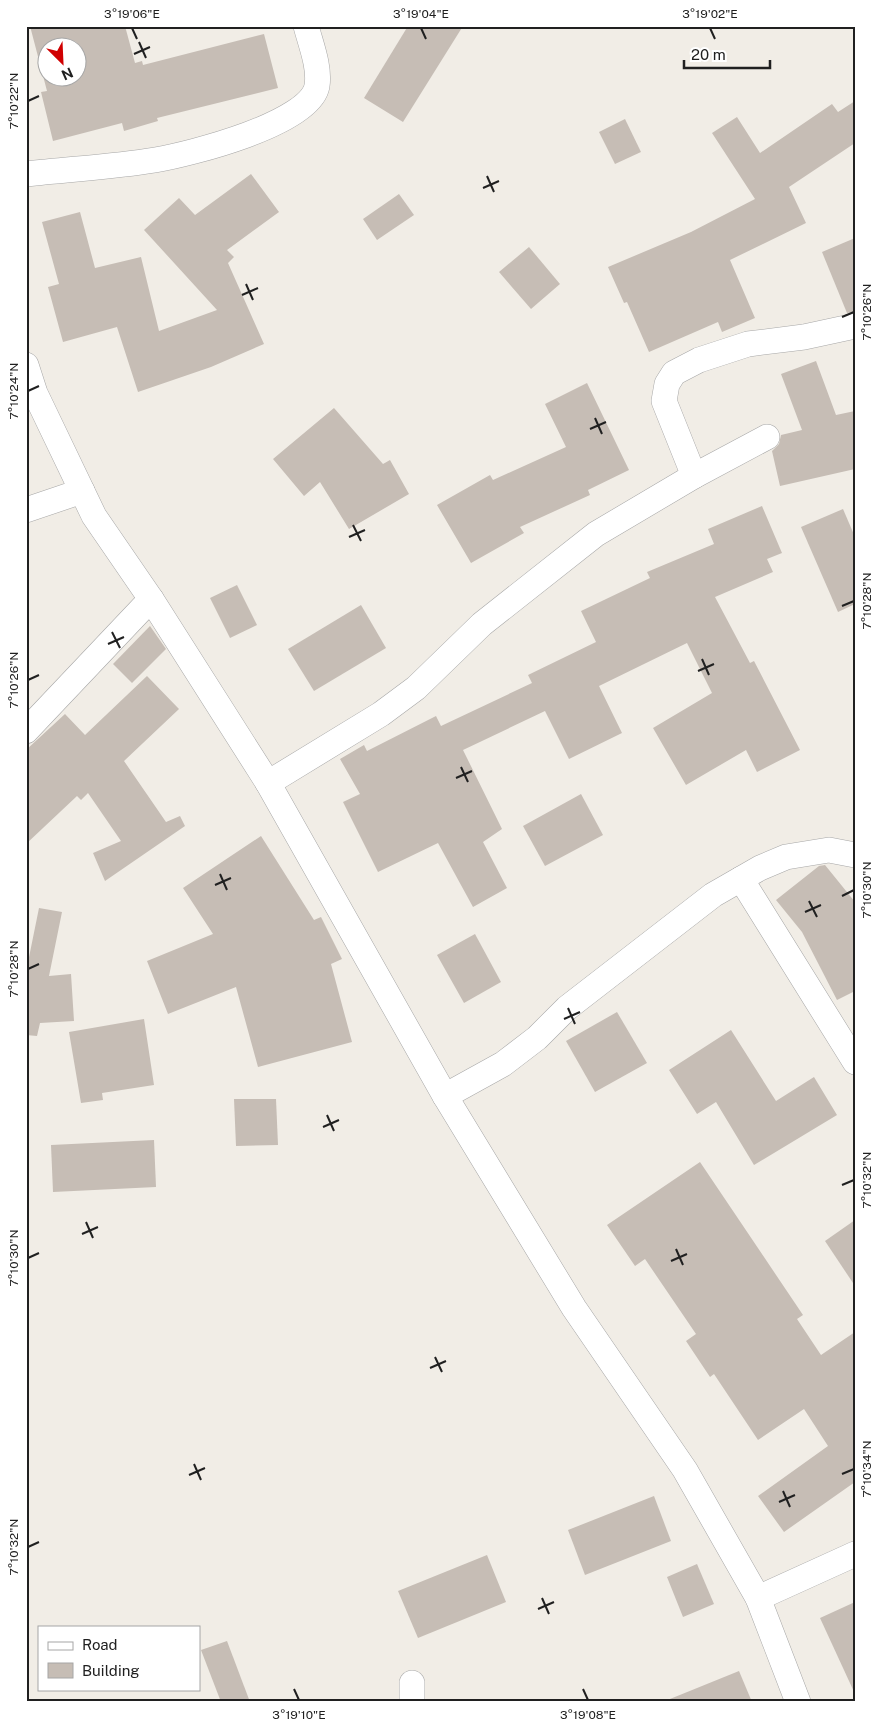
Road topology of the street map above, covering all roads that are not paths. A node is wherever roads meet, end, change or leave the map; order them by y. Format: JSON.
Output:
{"nodes":[{"id":1,"x":306,"y":26,"type":"edge"},
{"id":2,"x":26,"y":174,"type":"edge"},
{"id":3,"x":855,"y":326,"type":"edge"},
{"id":4,"x":26,"y":365,"type":"edge"},
{"id":5,"x":767,"y":437,"type":"dead end"},
{"id":6,"x":694,"y":476,"type":"junction"},
{"id":7,"x":82,"y":491,"type":"junction"},
{"id":8,"x":26,"y":510,"type":"edge"},
{"id":9,"x":151,"y":599,"type":"junction"},
{"id":10,"x":26,"y":731,"type":"edge"},
{"id":11,"x":268,"y":783,"type":"junction"},
{"id":12,"x":855,"y":855,"type":"edge"},
{"id":13,"x":741,"y":879,"type":"junction"},
{"id":14,"x":855,"y":1062,"type":"edge"},
{"id":15,"x":445,"y":1096,"type":"junction"},
{"id":16,"x":855,"y":1554,"type":"edge"},
{"id":17,"x":758,"y":1598,"type":"junction"},
{"id":18,"x":795,"y":1701,"type":"edge"}],
"edges":[{"from":1,"to":2,"type":"street"},
{"from":3,"to":6,"type":"street"},
{"from":4,"to":7,"type":"street"},
{"from":5,"to":6,"type":"street"},
{"from":6,"to":11,"type":"street"},
{"from":7,"to":8,"type":"street"},
{"from":7,"to":9,"type":"street"},
{"from":9,"to":10,"type":"street"},
{"from":9,"to":11,"type":"street"},
{"from":11,"to":15,"type":"street"},
{"from":12,"to":13,"type":"street"},
{"from":13,"to":14,"type":"street"},
{"from":13,"to":15,"type":"street"},
{"from":15,"to":17,"type":"street"},
{"from":16,"to":17,"type":"street"},
{"from":17,"to":18,"type":"street"}]}
